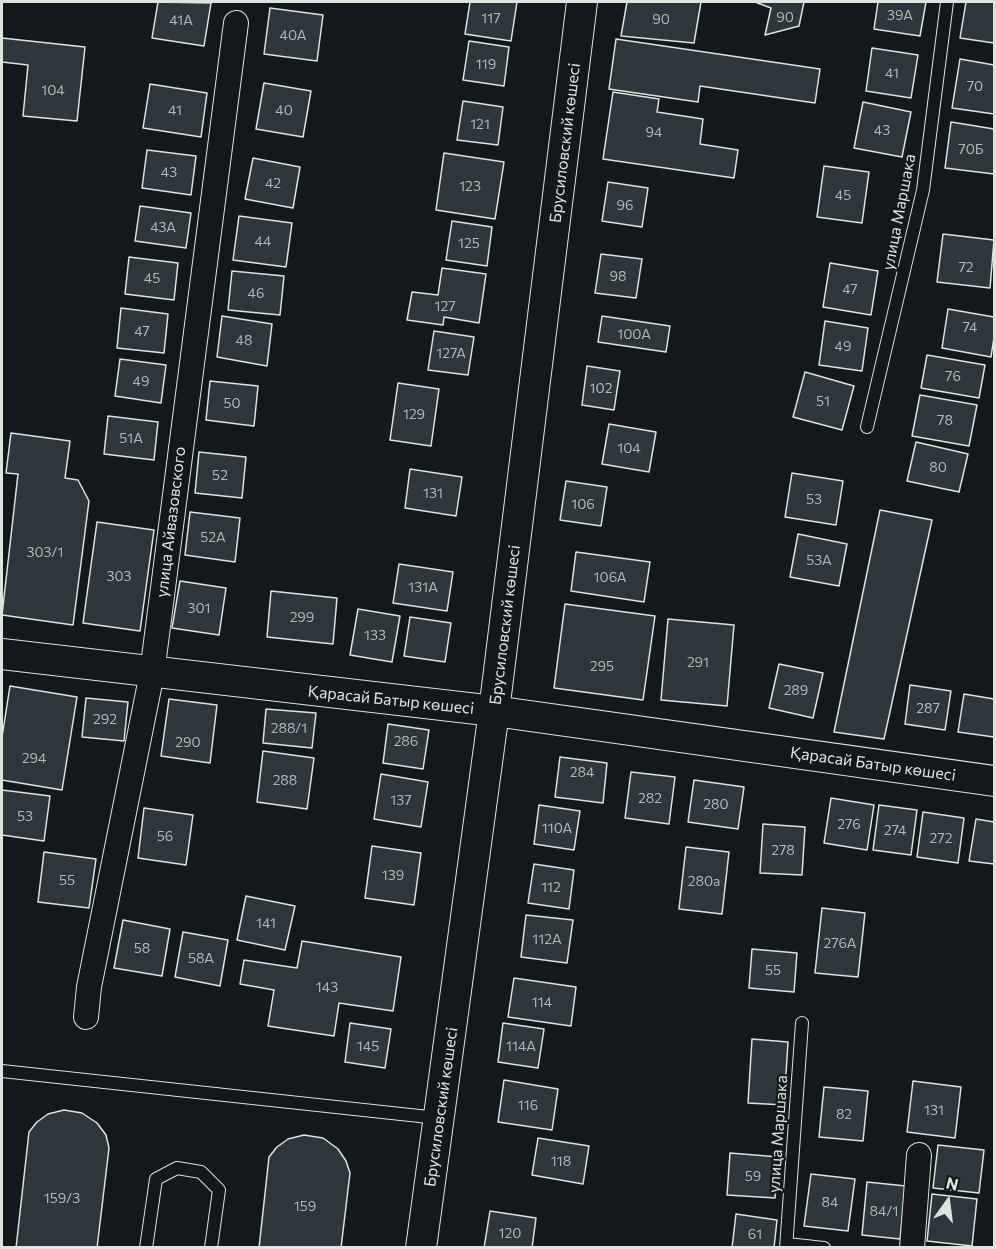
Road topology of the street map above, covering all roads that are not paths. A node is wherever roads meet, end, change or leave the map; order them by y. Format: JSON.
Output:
{"nodes":[{"id":1,"x":582,"y":2,"type":"edge"},
{"id":2,"x":947,"y":2,"type":"edge"},
{"id":3,"x":236,"y":23,"type":"dead end"},
{"id":4,"x":867,"y":427,"type":"dead end"},
{"id":5,"x":2,"y":654,"type":"edge"},
{"id":6,"x":152,"y":673,"type":"junction"},
{"id":7,"x":494,"y":711,"type":"junction"},
{"id":8,"x":994,"y":781,"type":"edge"},
{"id":9,"x":86,"y":1017,"type":"dead end"},
{"id":10,"x":802,"y":1023,"type":"dead end"},
{"id":11,"x":2,"y":1071,"type":"edge"},
{"id":12,"x":440,"y":1118,"type":"junction"},
{"id":13,"x":919,"y":1155,"type":"dead end"},
{"id":14,"x":787,"y":1246,"type":"edge"},
{"id":15,"x":146,"y":1248,"type":"edge"},
{"id":16,"x":211,"y":1248,"type":"edge"},
{"id":17,"x":421,"y":1248,"type":"edge"},
{"id":18,"x":824,"y":1248,"type":"edge"},
{"id":19,"x":912,"y":1248,"type":"edge"}],
"edges":[{"from":1,"to":7,"type":"street","name":"Брусиловский көшесі"},
{"from":2,"to":4,"type":"lane","name":"улица Маршака"},
{"from":3,"to":6,"type":"street","name":"улица Айвазовского"},
{"from":5,"to":6,"type":"street","name":"Қарасай Батыр көшесі"},
{"from":6,"to":7,"type":"street","name":"Қарасай Батыр көшесі"},
{"from":6,"to":9,"type":"street","name":"улица Айвазовского"},
{"from":7,"to":8,"type":"street","name":"Қарасай Батыр көшесі"},
{"from":7,"to":12,"type":"street","name":"Брусиловский көшесі"},
{"from":10,"to":14,"type":"lane","name":"улица Маршака"},
{"from":11,"to":12,"type":"lane"},
{"from":12,"to":17,"type":"street","name":"Брусиловский көшесі"},
{"from":13,"to":19,"type":"street"},
{"from":14,"to":18,"type":"lane"},
{"from":15,"to":16,"type":"lane"}]}
